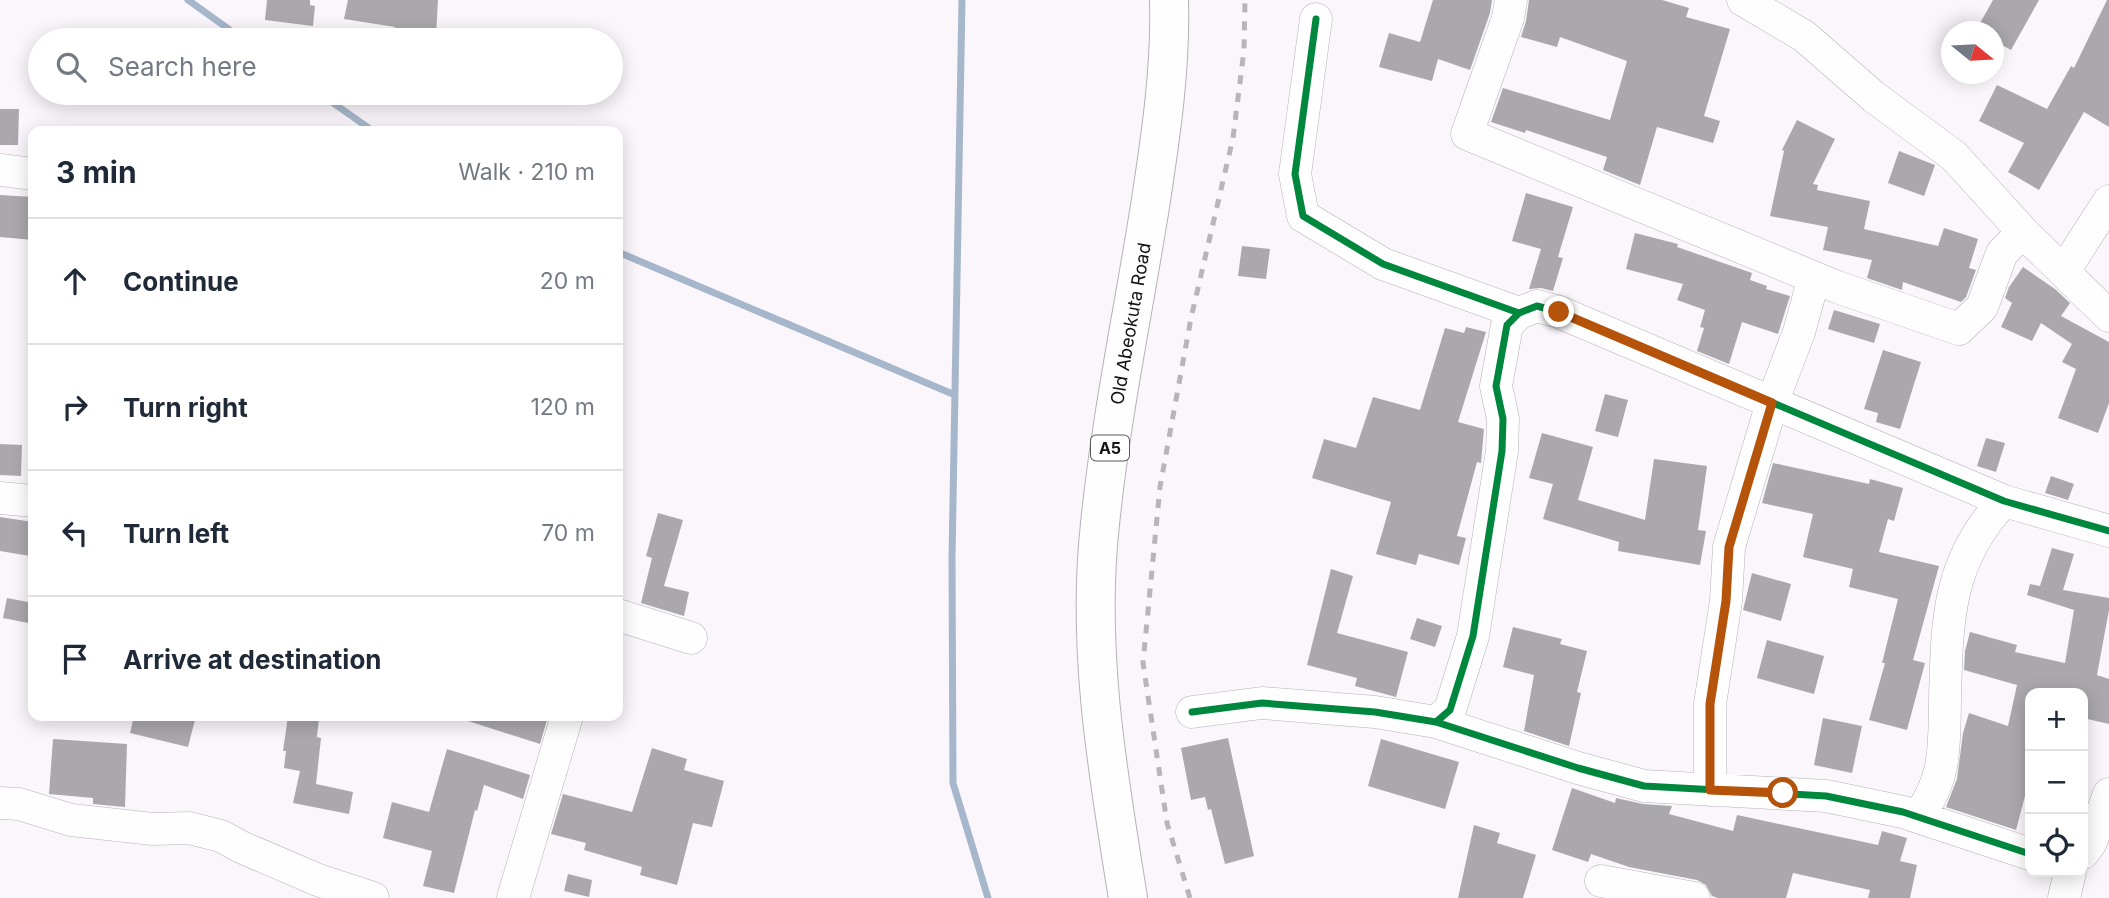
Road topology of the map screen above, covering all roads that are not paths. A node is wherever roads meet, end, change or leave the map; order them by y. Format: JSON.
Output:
{"nodes":[{"id":1,"x":1169,"y":0,"type":"edge"},
{"id":2,"x":1511,"y":0,"type":"edge"},
{"id":3,"x":1743,"y":0,"type":"edge"},
{"id":4,"x":1316,"y":19,"type":"dead end"},
{"id":5,"x":0,"y":170,"type":"edge"},
{"id":6,"x":28,"y":173,"type":"edge"},
{"id":7,"x":2109,"y":201,"type":"edge"},
{"id":8,"x":2023,"y":232,"type":"junction"},
{"id":9,"x":2064,"y":271,"type":"junction"},
{"id":10,"x":1814,"y":278,"type":"junction"},
{"id":11,"x":1518,"y":313,"type":"junction"},
{"id":12,"x":2109,"y":316,"type":"edge"},
{"id":13,"x":1772,"y":403,"type":"junction"},
{"id":14,"x":0,"y":498,"type":"edge"},
{"id":15,"x":28,"y":501,"type":"edge"},
{"id":16,"x":2004,"y":501,"type":"junction"},
{"id":17,"x":2109,"y":531,"type":"edge"},
{"id":18,"x":623,"y":617,"type":"edge"},
{"id":19,"x":691,"y":638,"type":"dead end"},
{"id":20,"x":1192,"y":712,"type":"dead end"},
{"id":21,"x":566,"y":721,"type":"edge"},
{"id":22,"x":1452,"y":721,"type":"junction"},
{"id":23,"x":1710,"y":790,"type":"junction"},
{"id":24,"x":2109,"y":794,"type":"edge"},
{"id":25,"x":0,"y":803,"type":"edge"},
{"id":26,"x":1918,"y":816,"type":"junction"},
{"id":27,"x":2088,"y":847,"type":"edge"},
{"id":28,"x":2025,"y":852,"type":"edge"},
{"id":29,"x":1601,"y":881,"type":"dead end"},
{"id":30,"x":373,"y":898,"type":"edge"},
{"id":31,"x":513,"y":898,"type":"edge"},
{"id":32,"x":1128,"y":898,"type":"edge"},
{"id":33,"x":1694,"y":898,"type":"edge"}],
"edges":[{"from":1,"to":32,"type":"highway","name":"Old Abeokuta Road","number":"A5"},
{"from":2,"to":10,"type":"street"},
{"from":3,"to":8,"type":"street"},
{"from":4,"to":11,"type":"street"},
{"from":5,"to":6,"type":"street"},
{"from":7,"to":9,"type":"street"},
{"from":8,"to":9,"type":"street"},
{"from":8,"to":10,"type":"street"},
{"from":9,"to":12,"type":"street"},
{"from":10,"to":13,"type":"street"},
{"from":11,"to":13,"type":"street"},
{"from":11,"to":22,"type":"street"},
{"from":13,"to":16,"type":"street"},
{"from":13,"to":23,"type":"street"},
{"from":14,"to":15,"type":"street"},
{"from":16,"to":17,"type":"street"},
{"from":16,"to":26,"type":"street"},
{"from":18,"to":19,"type":"street"},
{"from":20,"to":22,"type":"street"},
{"from":21,"to":31,"type":"street"},
{"from":22,"to":23,"type":"street"},
{"from":23,"to":26,"type":"street"},
{"from":24,"to":27,"type":"street"},
{"from":25,"to":30,"type":"street"},
{"from":26,"to":28,"type":"street"},
{"from":29,"to":33,"type":"street"}]}
